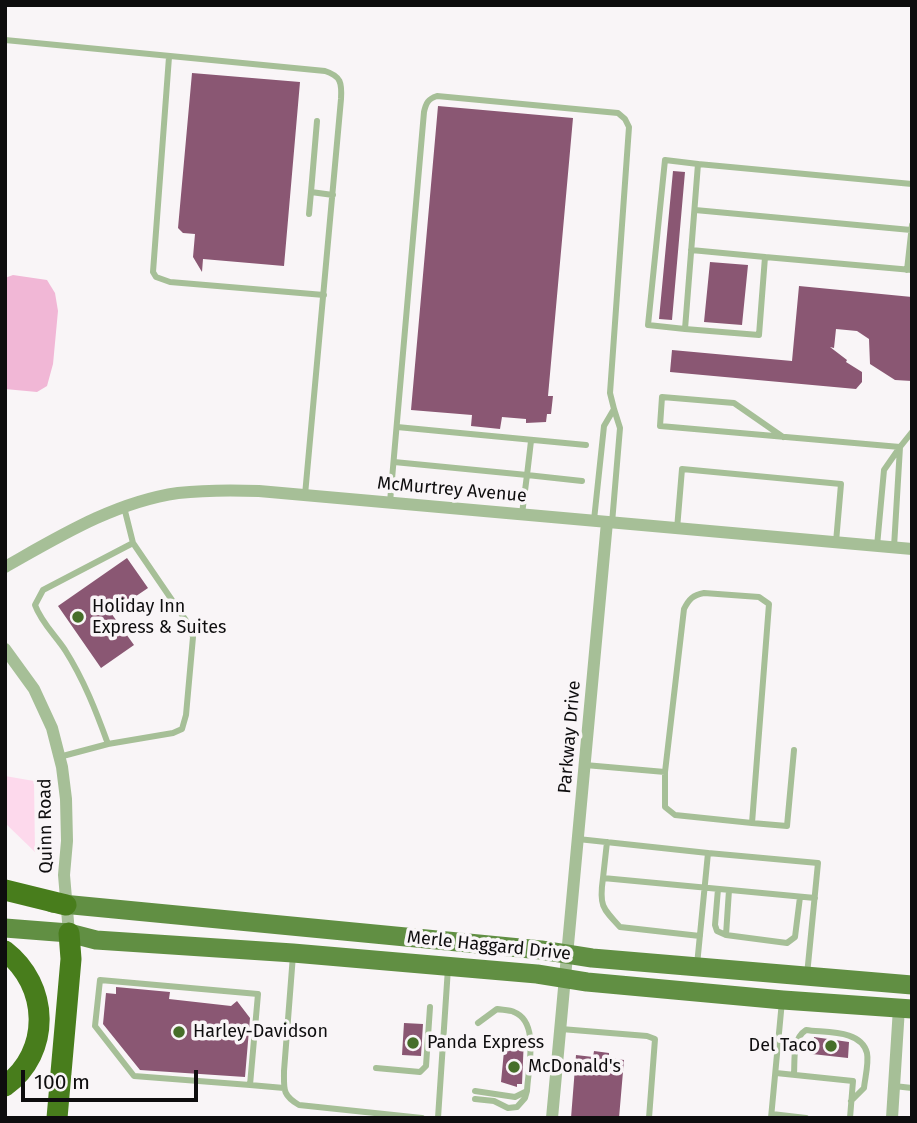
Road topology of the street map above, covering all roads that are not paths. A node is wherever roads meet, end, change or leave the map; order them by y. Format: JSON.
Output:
{"nodes":[{"id":1,"x":5,"y":40,"type":"edge"},
{"id":2,"x":169,"y":57,"type":"junction"},
{"id":3,"x":317,"y":121,"type":"dead end"},
{"id":4,"x":698,"y":164,"type":"junction"},
{"id":5,"x":912,"y":184,"type":"edge"},
{"id":6,"x":311,"y":192,"type":"junction"},
{"id":7,"x":333,"y":195,"type":"junction"},
{"id":8,"x":695,"y":210,"type":"junction"},
{"id":9,"x":309,"y":214,"type":"dead end"},
{"id":10,"x":912,"y":225,"type":"edge"},
{"id":11,"x":911,"y":230,"type":"edge"},
{"id":12,"x":691,"y":250,"type":"junction"},
{"id":13,"x":765,"y":257,"type":"junction"},
{"id":14,"x":909,"y":270,"type":"edge"},
{"id":15,"x":324,"y":295,"type":"junction"},
{"id":16,"x":685,"y":329,"type":"junction"},
{"id":17,"x":614,"y":409,"type":"junction"},
{"id":18,"x":397,"y":427,"type":"junction"},
{"id":19,"x":912,"y":432,"type":"edge"},
{"id":20,"x":783,"y":437,"type":"junction"},
{"id":21,"x":531,"y":441,"type":"junction"},
{"id":22,"x":586,"y":445,"type":"dead end"},
{"id":23,"x":900,"y":447,"type":"junction"},
{"id":24,"x":394,"y":462,"type":"junction"},
{"id":25,"x":527,"y":475,"type":"junction"},
{"id":26,"x":582,"y":481,"type":"dead end"},
{"id":27,"x":305,"y":495,"type":"junction"},
{"id":28,"x":390,"y":502,"type":"junction"},
{"id":29,"x":124,"y":507,"type":"junction"},
{"id":30,"x":522,"y":514,"type":"junction"},
{"id":31,"x":604,"y":522,"type":"junction"},
{"id":32,"x":677,"y":529,"type":"junction"},
{"id":33,"x":836,"y":542,"type":"junction"},
{"id":34,"x":133,"y":543,"type":"junction"},
{"id":35,"x":877,"y":546,"type":"junction"},
{"id":36,"x":894,"y":547,"type":"junction"},
{"id":37,"x":912,"y":549,"type":"edge"},
{"id":38,"x":5,"y":567,"type":"edge"},
{"id":39,"x":5,"y":649,"type":"edge"},
{"id":40,"x":108,"y":744,"type":"junction"},
{"id":41,"x":794,"y":750,"type":"dead end"},
{"id":42,"x":60,"y":757,"type":"junction"},
{"id":43,"x":585,"y":765,"type":"junction"},
{"id":44,"x":665,"y":772,"type":"junction"},
{"id":45,"x":752,"y":822,"type":"junction"},
{"id":46,"x":578,"y":839,"type":"junction"},
{"id":47,"x":607,"y":842,"type":"junction"},
{"id":48,"x":708,"y":853,"type":"junction"},
{"id":49,"x":603,"y":878,"type":"junction"},
{"id":50,"x":704,"y":887,"type":"junction"},
{"id":51,"x":718,"y":889,"type":"junction"},
{"id":52,"x":5,"y":890,"type":"edge"},
{"id":53,"x":729,"y":890,"type":"junction"},
{"id":54,"x":800,"y":897,"type":"junction"},
{"id":55,"x":815,"y":898,"type":"junction"},
{"id":56,"x":5,"y":899,"type":"edge"},
{"id":57,"x":66,"y":905,"type":"junction"},
{"id":58,"x":5,"y":928,"type":"edge"},
{"id":59,"x":69,"y":933,"type":"junction"},
{"id":60,"x":726,"y":935,"type":"junction"},
{"id":61,"x":700,"y":936,"type":"junction"},
{"id":62,"x":5,"y":951,"type":"edge"},
{"id":63,"x":293,"y":953,"type":"junction"},
{"id":64,"x":568,"y":954,"type":"junction"},
{"id":65,"x":449,"y":967,"type":"junction"},
{"id":66,"x":697,"y":968,"type":"junction"},
{"id":67,"x":807,"y":977,"type":"junction"},
{"id":68,"x":565,"y":979,"type":"junction"},
{"id":69,"x":912,"y":985,"type":"edge"},
{"id":70,"x":783,"y":1000,"type":"junction"},
{"id":71,"x":908,"y":1005,"type":"edge"},
{"id":72,"x":430,"y":1007,"type":"dead end"},
{"id":73,"x":478,"y":1023,"type":"dead end"},
{"id":74,"x":561,"y":1029,"type":"junction"},
{"id":75,"x":376,"y":1068,"type":"dead end"},
{"id":76,"x":776,"y":1073,"type":"junction"},
{"id":77,"x":794,"y":1074,"type":"junction"},
{"id":78,"x":250,"y":1084,"type":"junction"},
{"id":79,"x":5,"y":1086,"type":"edge"},
{"id":80,"x":894,"y":1086,"type":"junction"},
{"id":81,"x":912,"y":1087,"type":"edge"},
{"id":82,"x":284,"y":1088,"type":"junction"},
{"id":83,"x":527,"y":1091,"type":"junction"},
{"id":84,"x":851,"y":1101,"type":"junction"},
{"id":85,"x":771,"y":1116,"type":"edge"},
{"id":86,"x":57,"y":1118,"type":"edge"},
{"id":87,"x":422,"y":1118,"type":"edge"},
{"id":88,"x":438,"y":1118,"type":"edge"},
{"id":89,"x":552,"y":1118,"type":"edge"},
{"id":90,"x":649,"y":1118,"type":"edge"},
{"id":91,"x":806,"y":1118,"type":"edge"},
{"id":92,"x":850,"y":1118,"type":"edge"},
{"id":93,"x":892,"y":1118,"type":"edge"}],
"edges":[{"from":1,"to":2,"type":"lane"},
{"from":2,"to":7,"type":"lane"},
{"from":2,"to":15,"type":"lane"},
{"from":3,"to":6,"type":"lane"},
{"from":4,"to":5,"type":"lane"},
{"from":4,"to":8,"type":"lane"},
{"from":4,"to":16,"type":"lane"},
{"from":6,"to":7,"type":"lane"},
{"from":6,"to":9,"type":"lane"},
{"from":7,"to":15,"type":"lane"},
{"from":8,"to":11,"type":"lane"},
{"from":8,"to":12,"type":"lane"},
{"from":10,"to":11,"type":"lane"},
{"from":11,"to":14,"type":"lane"},
{"from":12,"to":13,"type":"lane"},
{"from":12,"to":16,"type":"lane"},
{"from":13,"to":14,"type":"lane"},
{"from":13,"to":16,"type":"lane"},
{"from":15,"to":27,"type":"lane"},
{"from":17,"to":18,"type":"lane"},
{"from":17,"to":31,"type":"lane"},
{"from":17,"to":31,"type":"lane"},
{"from":18,"to":21,"type":"lane"},
{"from":18,"to":24,"type":"lane"},
{"from":19,"to":23,"type":"lane"},
{"from":20,"to":20,"type":"lane"},
{"from":20,"to":23,"type":"lane"},
{"from":21,"to":22,"type":"lane"},
{"from":21,"to":25,"type":"lane"},
{"from":23,"to":35,"type":"lane"},
{"from":23,"to":36,"type":"lane"},
{"from":24,"to":25,"type":"lane"},
{"from":24,"to":28,"type":"lane"},
{"from":25,"to":26,"type":"lane"},
{"from":25,"to":30,"type":"lane"},
{"from":27,"to":28,"type":"street","name":"McMurtrey Avenue"},
{"from":27,"to":29,"type":"street","name":"McMurtrey Avenue"},
{"from":28,"to":30,"type":"street","name":"McMurtrey Avenue"},
{"from":29,"to":34,"type":"lane"},
{"from":29,"to":38,"type":"street","name":"McMurtrey Avenue"},
{"from":30,"to":31,"type":"street","name":"McMurtrey Avenue"},
{"from":31,"to":32,"type":"street","name":"McMurtrey Avenue"},
{"from":31,"to":43,"type":"street","name":"Parkway Drive"},
{"from":32,"to":33,"type":"street","name":"McMurtrey Avenue"},
{"from":32,"to":33,"type":"lane"},
{"from":33,"to":35,"type":"street","name":"McMurtrey Avenue"},
{"from":34,"to":40,"type":"lane"},
{"from":34,"to":40,"type":"lane"},
{"from":35,"to":36,"type":"street","name":"McMurtrey Avenue"},
{"from":36,"to":37,"type":"street","name":"McMurtrey Avenue"},
{"from":39,"to":42,"type":"street","name":"Quinn Road"},
{"from":40,"to":42,"type":"lane"},
{"from":41,"to":45,"type":"lane"},
{"from":42,"to":57,"type":"street","name":"Quinn Road"},
{"from":43,"to":44,"type":"lane"},
{"from":43,"to":46,"type":"street","name":"Parkway Drive"},
{"from":44,"to":45,"type":"lane"},
{"from":44,"to":45,"type":"lane"},
{"from":46,"to":47,"type":"lane"},
{"from":46,"to":64,"type":"street","name":"Parkway Drive"},
{"from":47,"to":48,"type":"lane"},
{"from":47,"to":49,"type":"lane"},
{"from":48,"to":50,"type":"lane"},
{"from":48,"to":55,"type":"lane"},
{"from":49,"to":50,"type":"lane"},
{"from":49,"to":61,"type":"lane"},
{"from":50,"to":51,"type":"lane"},
{"from":50,"to":61,"type":"lane"},
{"from":51,"to":53,"type":"lane"},
{"from":51,"to":60,"type":"lane"},
{"from":52,"to":57,"type":"highway"},
{"from":53,"to":54,"type":"lane"},
{"from":53,"to":60,"type":"lane"},
{"from":54,"to":55,"type":"lane"},
{"from":54,"to":60,"type":"lane"},
{"from":55,"to":67,"type":"lane"},
{"from":56,"to":57,"type":"main road","name":"Merle Haggard Drive"},
{"from":57,"to":59,"type":"street","name":"Quinn Road"},
{"from":57,"to":64,"type":"main road","name":"Merle Haggard Drive"},
{"from":58,"to":59,"type":"main road","name":"Merle Haggard Drive"},
{"from":59,"to":63,"type":"main road","name":"Merle Haggard Drive"},
{"from":59,"to":86,"type":"highway"},
{"from":61,"to":66,"type":"lane"},
{"from":62,"to":79,"type":"highway"},
{"from":63,"to":65,"type":"main road","name":"Merle Haggard Drive"},
{"from":63,"to":82,"type":"lane"},
{"from":64,"to":66,"type":"main road","name":"Merle Haggard Drive"},
{"from":64,"to":68,"type":"street","name":"Parkway Drive"},
{"from":65,"to":68,"type":"main road","name":"Merle Haggard Drive"},
{"from":65,"to":88,"type":"lane"},
{"from":66,"to":67,"type":"main road","name":"Merle Haggard Drive"},
{"from":67,"to":69,"type":"main road","name":"Merle Haggard Drive"},
{"from":68,"to":70,"type":"main road","name":"Merle Haggard Drive"},
{"from":68,"to":74,"type":"street","name":"Parkway Drive"},
{"from":70,"to":71,"type":"main road","name":"Merle Haggard Drive"},
{"from":70,"to":76,"type":"lane"},
{"from":71,"to":80,"type":"street"},
{"from":72,"to":75,"type":"lane"},
{"from":73,"to":83,"type":"lane"},
{"from":74,"to":89,"type":"street","name":"Parkway Drive"},
{"from":74,"to":90,"type":"lane"},
{"from":76,"to":77,"type":"lane"},
{"from":76,"to":85,"type":"lane"},
{"from":77,"to":84,"type":"lane"},
{"from":77,"to":84,"type":"lane"},
{"from":78,"to":78,"type":"lane"},
{"from":78,"to":82,"type":"lane"},
{"from":80,"to":81,"type":"lane"},
{"from":80,"to":93,"type":"street"},
{"from":82,"to":87,"type":"lane"},
{"from":83,"to":83,"type":"lane"},
{"from":84,"to":92,"type":"lane"},
{"from":85,"to":91,"type":"lane"}]}
